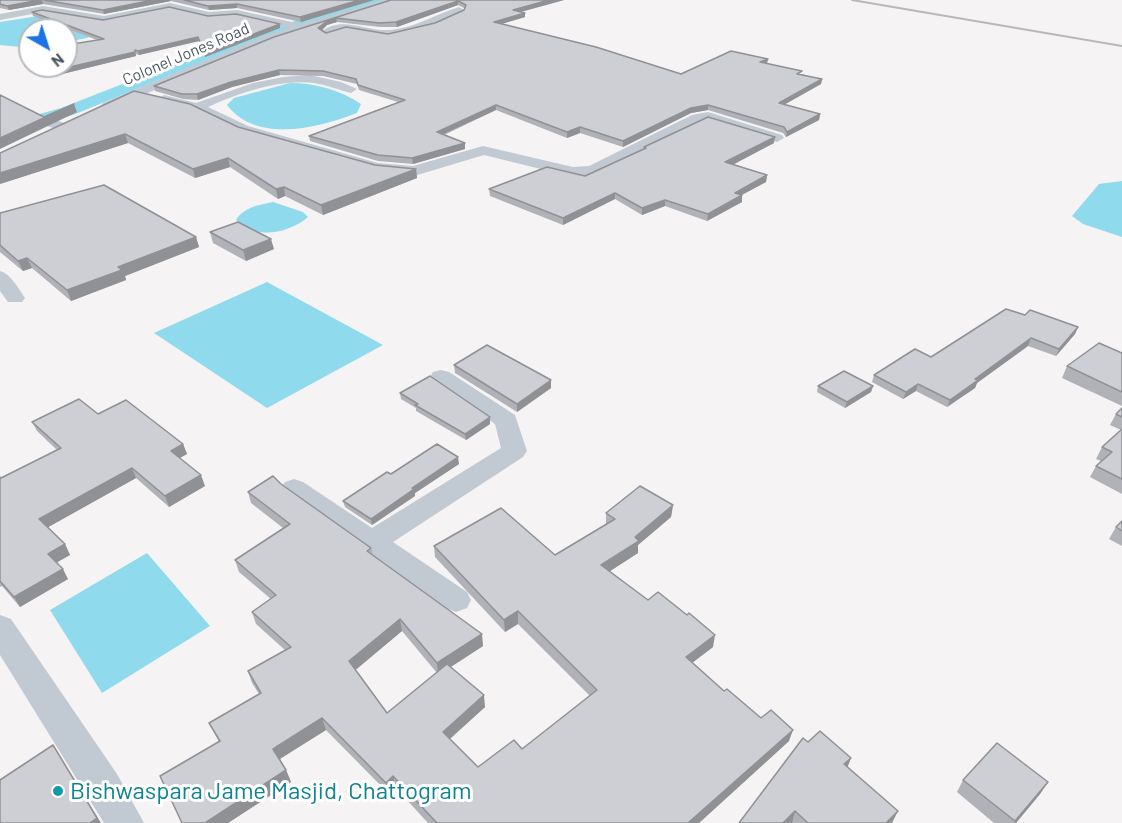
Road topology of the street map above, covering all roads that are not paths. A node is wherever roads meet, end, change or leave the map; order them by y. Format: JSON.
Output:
{"nodes":[{"id":1,"x":392,"y":0,"type":"edge"},
{"id":2,"x":459,"y":10,"type":"edge"},
{"id":3,"x":311,"y":15,"type":"edge"},
{"id":4,"x":330,"y":15,"type":"junction"},
{"id":5,"x":0,"y":17,"type":"edge"},
{"id":6,"x":301,"y":27,"type":"junction"},
{"id":7,"x":285,"y":33,"type":"junction"},
{"id":8,"x":238,"y":40,"type":"edge"},
{"id":9,"x":253,"y":44,"type":"junction"},
{"id":10,"x":152,"y":73,"type":"dead end"},
{"id":11,"x":168,"y":78,"type":"junction"},
{"id":12,"x":351,"y":89,"type":"edge"},
{"id":13,"x":135,"y":93,"type":"junction"},
{"id":14,"x":197,"y":107,"type":"junction"},
{"id":15,"x":94,"y":112,"type":"edge"},
{"id":16,"x":39,"y":119,"type":"edge"},
{"id":17,"x":43,"y":137,"type":"edge"},
{"id":18,"x":777,"y":138,"type":"edge"},
{"id":19,"x":0,"y":277,"type":"edge"},
{"id":20,"x":15,"y":298,"type":"dead end"},
{"id":21,"x":441,"y":377,"type":"dead end"},
{"id":22,"x":294,"y":488,"type":"dead end"},
{"id":23,"x":372,"y":542,"type":"junction"},
{"id":24,"x":456,"y":600,"type":"dead end"},
{"id":25,"x":0,"y":628,"type":"edge"},
{"id":26,"x":125,"y":823,"type":"edge"}],
"edges":[{"from":1,"to":4,"type":"street","name":"Colonel Jones Road"},
{"from":2,"to":7,"type":"street"},
{"from":3,"to":4,"type":"street"},
{"from":4,"to":6,"type":"street","name":"Colonel Jones Road"},
{"from":5,"to":6,"type":"street"},
{"from":6,"to":7,"type":"street","name":"Colonel Jones Road"},
{"from":7,"to":9,"type":"street","name":"Colonel Jones Road"},
{"from":8,"to":9,"type":"street"},
{"from":9,"to":11,"type":"street","name":"Colonel Jones Road"},
{"from":10,"to":11,"type":"street"},
{"from":11,"to":13,"type":"street","name":"Colonel Jones Road"},
{"from":12,"to":14,"type":"street"},
{"from":13,"to":14,"type":"street"},
{"from":13,"to":15,"type":"street","name":"Colonel Jones Road"},
{"from":14,"to":18,"type":"street"},
{"from":16,"to":17,"type":"street"},
{"from":19,"to":20,"type":"street"},
{"from":21,"to":23,"type":"street"},
{"from":22,"to":23,"type":"street"},
{"from":23,"to":24,"type":"street"},
{"from":25,"to":26,"type":"street"}]}
